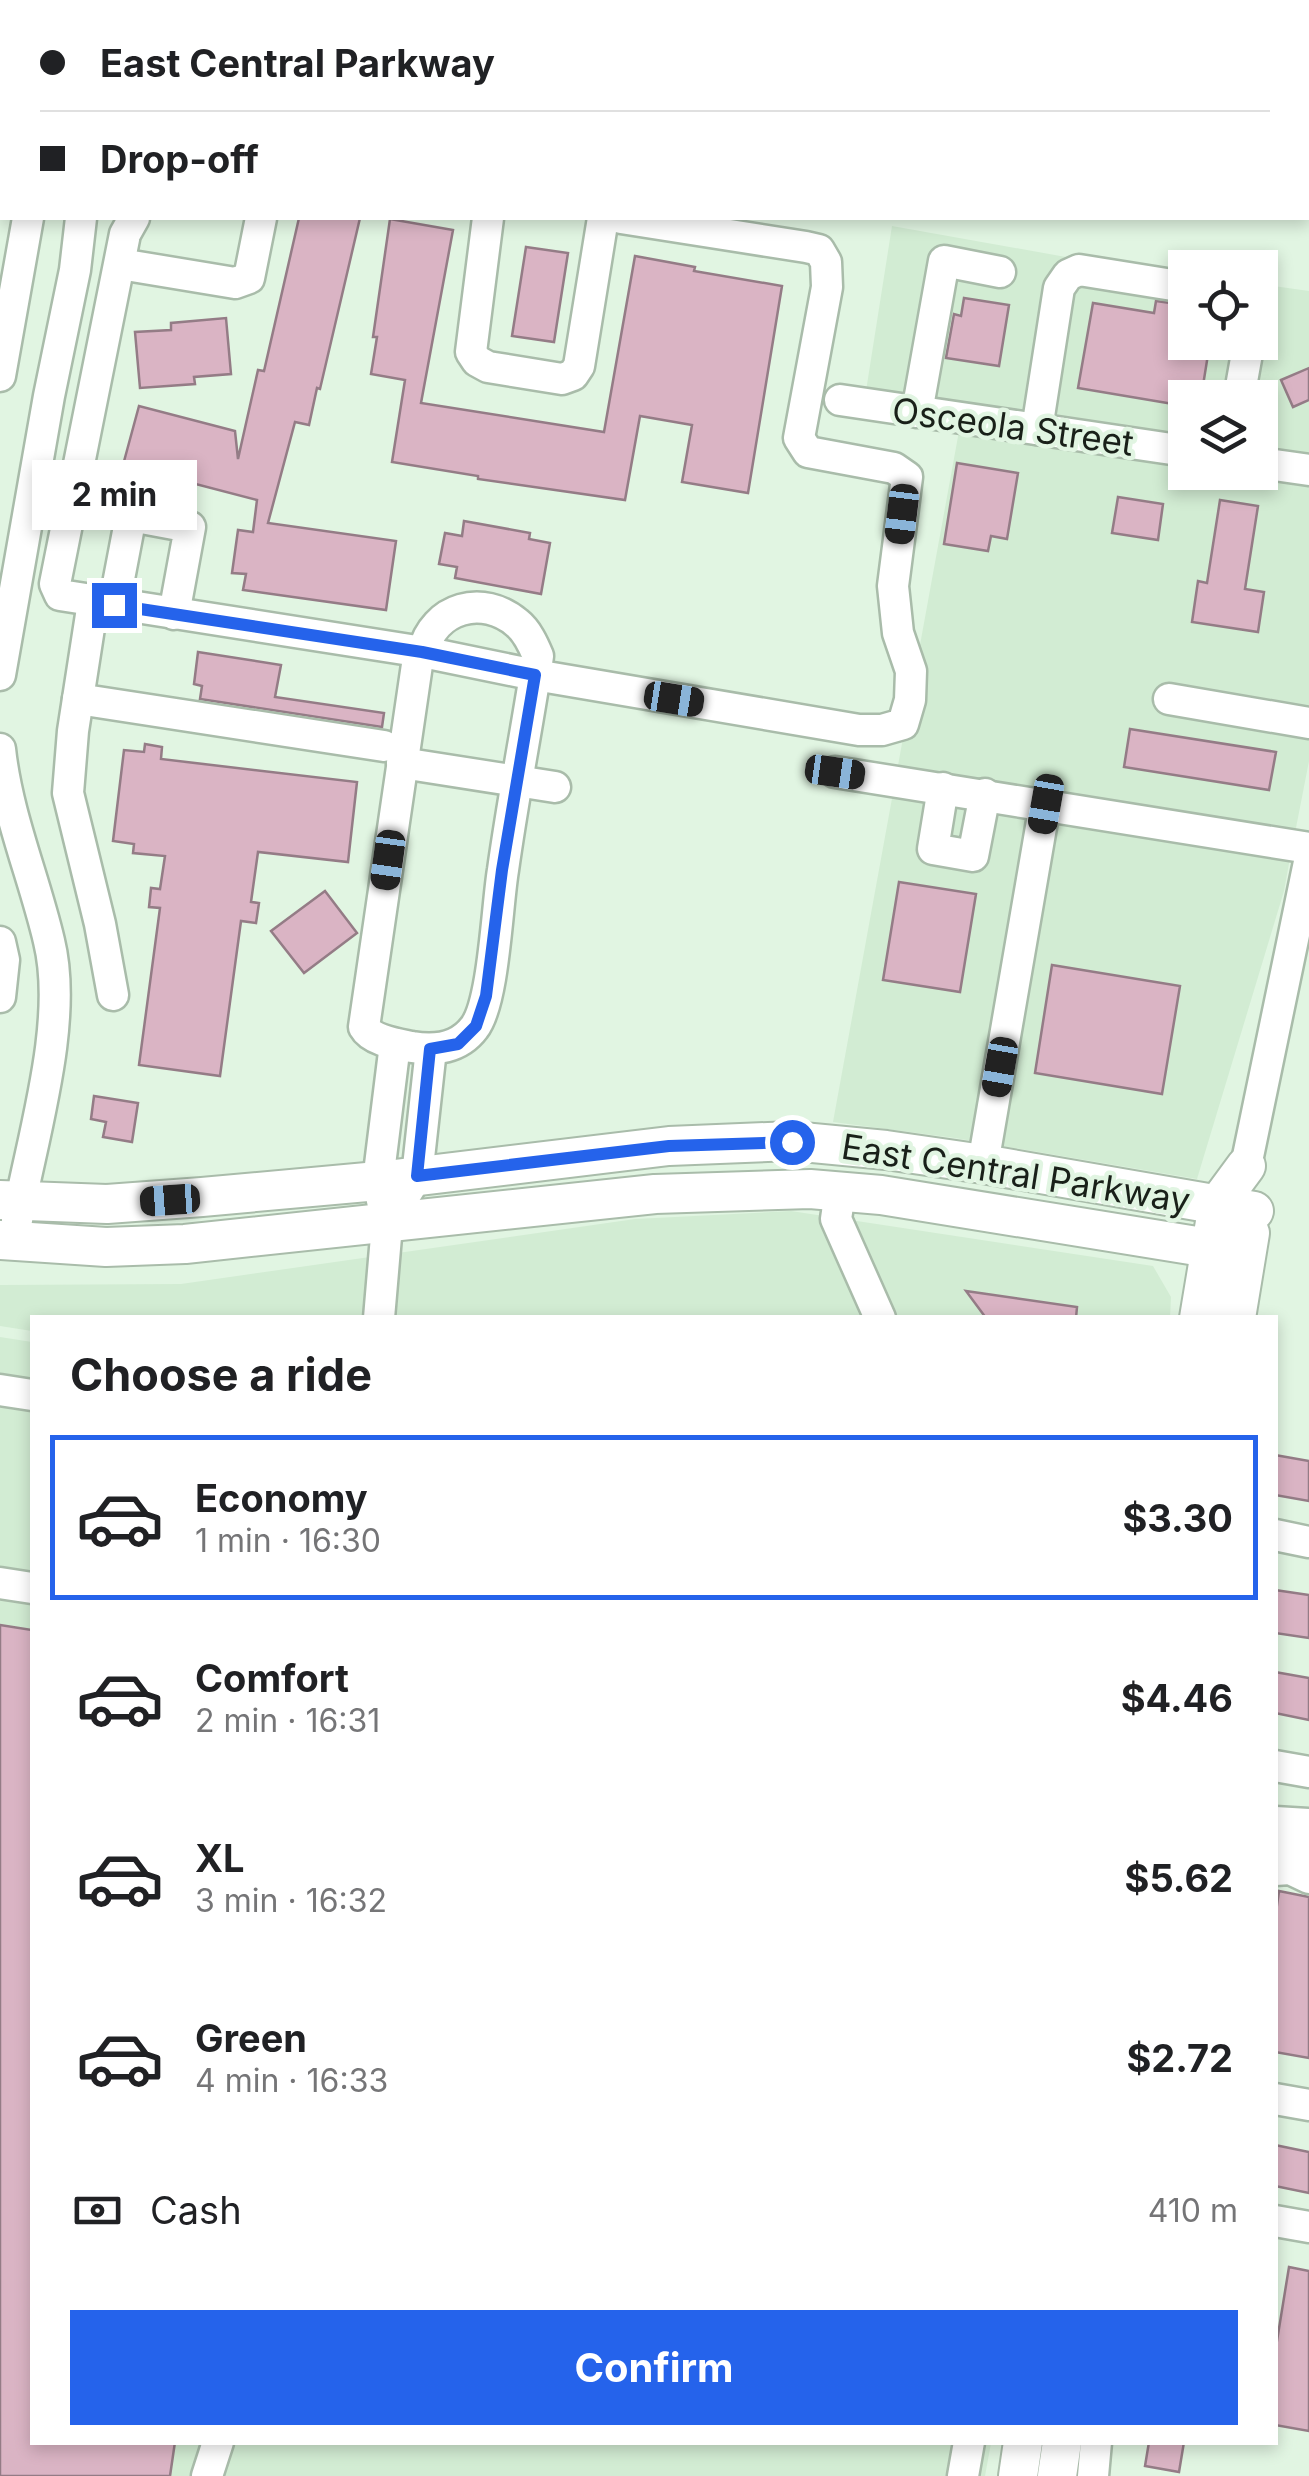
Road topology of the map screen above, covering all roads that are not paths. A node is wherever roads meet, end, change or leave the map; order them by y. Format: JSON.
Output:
{"nodes":[{"id":1,"x":28,"y":220,"type":"edge"},
{"id":2,"x":81,"y":220,"type":"edge"},
{"id":3,"x":133,"y":220,"type":"edge"},
{"id":4,"x":261,"y":220,"type":"edge"},
{"id":5,"x":488,"y":220,"type":"edge"},
{"id":6,"x":604,"y":220,"type":"edge"},
{"id":7,"x":633,"y":220,"type":"edge"},
{"id":8,"x":120,"y":264,"type":"junction"},
{"id":9,"x":1000,"y":272,"type":"dead end"},
{"id":10,"x":1168,"y":284,"type":"edge"},
{"id":11,"x":0,"y":376,"type":"edge"},
{"id":12,"x":0,"y":385,"type":"edge"},
{"id":13,"x":49,"y":396,"type":"junction"},
{"id":14,"x":840,"y":400,"type":"dead end"},
{"id":15,"x":917,"y":412,"type":"junction"},
{"id":16,"x":1037,"y":429,"type":"junction"},
{"id":17,"x":1168,"y":448,"type":"edge"},
{"id":18,"x":1278,"y":466,"type":"edge"},
{"id":19,"x":1309,"y":470,"type":"edge"},
{"id":20,"x":104,"y":604,"type":"junction"},
{"id":21,"x":174,"y":614,"type":"junction"},
{"id":22,"x":421,"y":652,"type":"junction"},
{"id":23,"x":0,"y":675,"type":"edge"},
{"id":24,"x":535,"y":675,"type":"junction"},
{"id":25,"x":78,"y":699,"type":"junction"},
{"id":26,"x":1169,"y":699,"type":"dead end"},
{"id":27,"x":1309,"y":724,"type":"edge"},
{"id":28,"x":0,"y":749,"type":"edge"},
{"id":29,"x":393,"y":755,"type":"junction"},
{"id":30,"x":835,"y":772,"type":"dead end"},
{"id":31,"x":517,"y":782,"type":"junction"},
{"id":32,"x":555,"y":788,"type":"dead end"},
{"id":33,"x":943,"y":788,"type":"junction"},
{"id":34,"x":984,"y":794,"type":"junction"},
{"id":35,"x":1046,"y":804,"type":"junction"},
{"id":36,"x":1309,"y":848,"type":"edge"},
{"id":37,"x":1309,"y":862,"type":"edge"},
{"id":38,"x":45,"y":928,"type":"junction"},
{"id":39,"x":0,"y":941,"type":"edge"},
{"id":40,"x":113,"y":995,"type":"dead end"},
{"id":41,"x":0,"y":997,"type":"edge"},
{"id":42,"x":394,"y":1044,"type":"junction"},
{"id":43,"x":430,"y":1049,"type":"junction"},
{"id":44,"x":983,"y":1164,"type":"junction"},
{"id":45,"x":1246,"y":1166,"type":"joint"},
{"id":46,"x":417,"y":1176,"type":"junction"},
{"id":47,"x":378,"y":1180,"type":"junction"},
{"id":48,"x":840,"y":1192,"type":"junction"},
{"id":49,"x":10,"y":1201,"type":"edge"},
{"id":50,"x":1236,"y":1207,"type":"junction"},
{"id":51,"x":387,"y":1225,"type":"junction"},
{"id":52,"x":6,"y":1241,"type":"edge"},
{"id":53,"x":1229,"y":1251,"type":"junction"},
{"id":54,"x":379,"y":1315,"type":"edge"},
{"id":55,"x":879,"y":1315,"type":"edge"},
{"id":56,"x":1200,"y":1315,"type":"edge"},
{"id":57,"x":1236,"y":1315,"type":"edge"},
{"id":58,"x":0,"y":1390,"type":"edge"},
{"id":59,"x":30,"y":1395,"type":"edge"},
{"id":60,"x":1278,"y":1536,"type":"edge"},
{"id":61,"x":1309,"y":1542,"type":"edge"},
{"id":62,"x":0,"y":1583,"type":"edge"},
{"id":63,"x":30,"y":1588,"type":"edge"},
{"id":64,"x":1278,"y":1767,"type":"edge"},
{"id":65,"x":1309,"y":1772,"type":"edge"},
{"id":66,"x":1278,"y":1822,"type":"edge"},
{"id":67,"x":1309,"y":1824,"type":"edge"},
{"id":68,"x":1278,"y":1845,"type":"edge"},
{"id":69,"x":1309,"y":1848,"type":"edge"},
{"id":70,"x":1278,"y":1870,"type":"edge"},
{"id":71,"x":1309,"y":1878,"type":"edge"},
{"id":72,"x":1278,"y":2100,"type":"edge"},
{"id":73,"x":1309,"y":2106,"type":"edge"},
{"id":74,"x":1278,"y":2221,"type":"edge"},
{"id":75,"x":1309,"y":2226,"type":"edge"},
{"id":76,"x":217,"y":2445,"type":"edge"},
{"id":77,"x":963,"y":2445,"type":"edge"},
{"id":78,"x":1023,"y":2445,"type":"edge"},
{"id":79,"x":1062,"y":2445,"type":"edge"},
{"id":80,"x":1096,"y":2445,"type":"edge"},
{"id":81,"x":207,"y":2476,"type":"edge"},
{"id":82,"x":964,"y":2476,"type":"edge"},
{"id":83,"x":1018,"y":2476,"type":"edge"},
{"id":84,"x":1057,"y":2476,"type":"edge"},
{"id":85,"x":1092,"y":2476,"type":"edge"}],
"edges":[{"from":1,"to":11,"type":"street"},
{"from":2,"to":13,"type":"street"},
{"from":3,"to":8,"type":"street"},
{"from":4,"to":8,"type":"street"},
{"from":5,"to":6,"type":"street"},
{"from":7,"to":24,"type":"street"},
{"from":8,"to":20,"type":"street"},
{"from":9,"to":15,"type":"street"},
{"from":10,"to":16,"type":"street"},
{"from":12,"to":13,"type":"street"},
{"from":13,"to":23,"type":"street"},
{"from":14,"to":15,"type":"street","name":"Osceola Street"},
{"from":15,"to":16,"type":"street","name":"Osceola Street"},
{"from":16,"to":17,"type":"street","name":"Osceola Street"},
{"from":18,"to":19,"type":"street"},
{"from":20,"to":21,"type":"street"},
{"from":20,"to":21,"type":"street"},
{"from":20,"to":25,"type":"street"},
{"from":21,"to":22,"type":"street"},
{"from":22,"to":24,"type":"street"},
{"from":22,"to":24,"type":"street"},
{"from":22,"to":29,"type":"street"},
{"from":24,"to":31,"type":"street"},
{"from":25,"to":29,"type":"street"},
{"from":25,"to":40,"type":"street"},
{"from":26,"to":27,"type":"street"},
{"from":28,"to":38,"type":"street"},
{"from":29,"to":31,"type":"street"},
{"from":29,"to":42,"type":"street"},
{"from":30,"to":33,"type":"street"},
{"from":31,"to":32,"type":"street"},
{"from":31,"to":43,"type":"street"},
{"from":33,"to":34,"type":"street"},
{"from":33,"to":34,"type":"street"},
{"from":34,"to":35,"type":"street"},
{"from":35,"to":36,"type":"street"},
{"from":35,"to":44,"type":"street"},
{"from":37,"to":45,"type":"street"},
{"from":38,"to":39,"type":"street"},
{"from":38,"to":49,"type":"street"},
{"from":39,"to":41,"type":"street"},
{"from":42,"to":43,"type":"street"},
{"from":42,"to":47,"type":"street"},
{"from":43,"to":46,"type":"street"},
{"from":44,"to":46,"type":"main road","name":"East Central Parkway"},
{"from":44,"to":50,"type":"main road","name":"East Central Parkway"},
{"from":45,"to":50,"type":"main road"},
{"from":46,"to":47,"type":"main road","name":"East Central Parkway"},
{"from":46,"to":51,"type":"street"},
{"from":47,"to":49,"type":"main road","name":"East Central Parkway"},
{"from":47,"to":51,"type":"street"},
{"from":48,"to":51,"type":"main road","name":"East Central Parkway"},
{"from":48,"to":53,"type":"main road","name":"East Central Parkway"},
{"from":48,"to":55,"type":"street"},
{"from":49,"to":52,"type":"street"},
{"from":50,"to":53,"type":"main road"},
{"from":51,"to":52,"type":"main road","name":"East Central Parkway"},
{"from":51,"to":54,"type":"street"},
{"from":53,"to":56,"type":"main road"},
{"from":53,"to":57,"type":"main road"},
{"from":58,"to":59,"type":"street"},
{"from":60,"to":61,"type":"street"},
{"from":62,"to":63,"type":"street"},
{"from":64,"to":65,"type":"street"},
{"from":66,"to":67,"type":"street"},
{"from":68,"to":69,"type":"street"},
{"from":70,"to":71,"type":"street"},
{"from":72,"to":73,"type":"street"},
{"from":74,"to":75,"type":"street"},
{"from":76,"to":81,"type":"street"},
{"from":77,"to":82,"type":"street"},
{"from":78,"to":83,"type":"main road"},
{"from":79,"to":84,"type":"main road"},
{"from":80,"to":85,"type":"street"}]}
